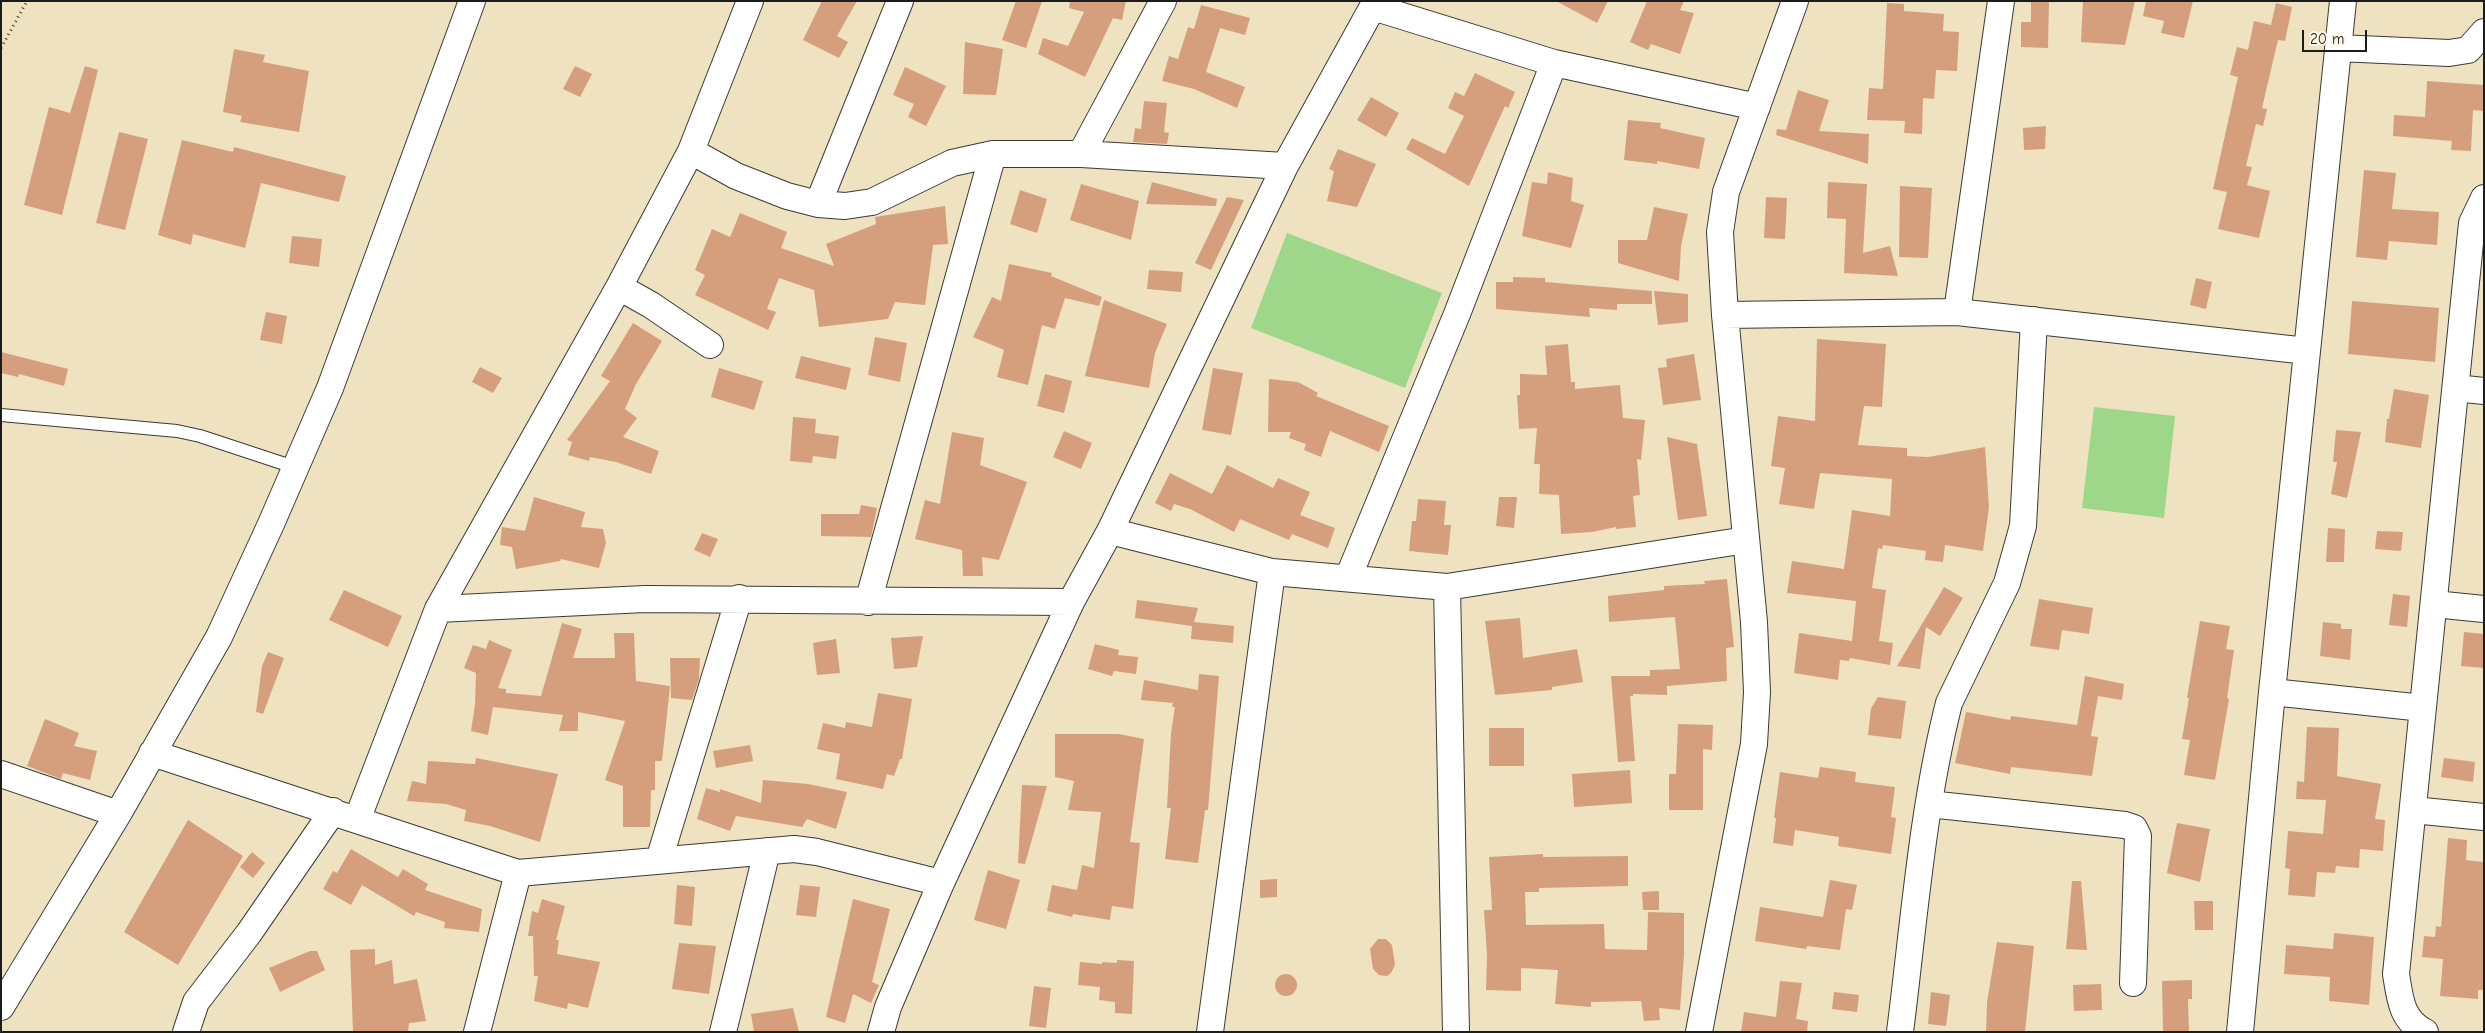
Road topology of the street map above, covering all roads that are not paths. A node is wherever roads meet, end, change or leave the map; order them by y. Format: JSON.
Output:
{"nodes":[{"id":1,"x":472,"y":1,"type":"edge"},
{"id":2,"x":750,"y":1,"type":"edge"},
{"id":3,"x":900,"y":1,"type":"edge"},
{"id":4,"x":1163,"y":1,"type":"edge"},
{"id":5,"x":1795,"y":1,"type":"edge"},
{"id":6,"x":2001,"y":1,"type":"edge"},
{"id":7,"x":2344,"y":1,"type":"edge"},
{"id":8,"x":1375,"y":4,"type":"edge"},
{"id":9,"x":2484,"y":32,"type":"edge"},
{"id":10,"x":2338,"y":48,"type":"junction"},
{"id":11,"x":1554,"y":63,"type":"junction"},
{"id":12,"x":1757,"y":107,"type":"junction"},
{"id":13,"x":690,"y":151,"type":"junction"},
{"id":14,"x":993,"y":154,"type":"junction"},
{"id":15,"x":1081,"y":154,"type":"junction"},
{"id":16,"x":1285,"y":166,"type":"junction"},
{"id":17,"x":2484,"y":198,"type":"edge"},
{"id":18,"x":818,"y":204,"type":"junction"},
{"id":19,"x":619,"y":287,"type":"junction"},
{"id":20,"x":1957,"y":312,"type":"junction"},
{"id":21,"x":1725,"y":315,"type":"junction"},
{"id":22,"x":2034,"y":320,"type":"junction"},
{"id":23,"x":710,"y":345,"type":"dead end"},
{"id":24,"x":2307,"y":351,"type":"junction"},
{"id":25,"x":2456,"y":388,"type":"junction"},
{"id":26,"x":2484,"y":391,"type":"edge"},
{"id":27,"x":1,"y":415,"type":"edge"},
{"id":28,"x":296,"y":468,"type":"junction"},
{"id":29,"x":1110,"y":531,"type":"junction"},
{"id":30,"x":1746,"y":540,"type":"junction"},
{"id":31,"x":1272,"y":572,"type":"junction"},
{"id":32,"x":1348,"y":578,"type":"junction"},
{"id":33,"x":1447,"y":587,"type":"junction"},
{"id":34,"x":739,"y":598,"type":"junction"},
{"id":35,"x":868,"y":602,"type":"junction"},
{"id":36,"x":1071,"y":602,"type":"junction"},
{"id":37,"x":2434,"y":604,"type":"junction"},
{"id":38,"x":2484,"y":609,"type":"edge"},
{"id":39,"x":438,"y":610,"type":"junction"},
{"id":40,"x":2272,"y":692,"type":"junction"},
{"id":41,"x":2423,"y":708,"type":"junction"},
{"id":42,"x":152,"y":753,"type":"junction"},
{"id":43,"x":1,"y":774,"type":"edge"},
{"id":44,"x":1929,"y":804,"type":"junction"},
{"id":45,"x":2413,"y":810,"type":"junction"},
{"id":46,"x":118,"y":814,"type":"junction"},
{"id":47,"x":345,"y":815,"type":"junction"},
{"id":48,"x":2484,"y":817,"type":"edge"},
{"id":49,"x":767,"y":851,"type":"junction"},
{"id":50,"x":659,"y":860,"type":"junction"},
{"id":51,"x":518,"y":873,"type":"junction"},
{"id":52,"x":941,"y":883,"type":"junction"},
{"id":53,"x":2133,"y":983,"type":"dead end"},
{"id":54,"x":1,"y":1007,"type":"edge"},
{"id":55,"x":186,"y":1032,"type":"edge"},
{"id":56,"x":477,"y":1032,"type":"edge"},
{"id":57,"x":723,"y":1032,"type":"edge"},
{"id":58,"x":880,"y":1032,"type":"edge"},
{"id":59,"x":1210,"y":1032,"type":"edge"},
{"id":60,"x":1456,"y":1032,"type":"edge"},
{"id":61,"x":1699,"y":1032,"type":"edge"},
{"id":62,"x":1900,"y":1032,"type":"edge"},
{"id":63,"x":2240,"y":1032,"type":"edge"},
{"id":64,"x":2425,"y":1032,"type":"edge"}],
"edges":[{"from":1,"to":28,"type":"street"},
{"from":2,"to":13,"type":"street"},
{"from":3,"to":18,"type":"street"},
{"from":4,"to":15,"type":"street"},
{"from":5,"to":12,"type":"street"},
{"from":6,"to":20,"type":"street"},
{"from":7,"to":10,"type":"street"},
{"from":8,"to":11,"type":"street"},
{"from":8,"to":16,"type":"street"},
{"from":9,"to":10,"type":"street"},
{"from":10,"to":24,"type":"street"},
{"from":11,"to":12,"type":"street"},
{"from":11,"to":32,"type":"street"},
{"from":12,"to":21,"type":"street"},
{"from":13,"to":18,"type":"street"},
{"from":13,"to":19,"type":"street"},
{"from":14,"to":15,"type":"street"},
{"from":14,"to":18,"type":"street"},
{"from":14,"to":35,"type":"street"},
{"from":15,"to":16,"type":"street"},
{"from":16,"to":29,"type":"street"},
{"from":17,"to":25,"type":"street"},
{"from":19,"to":23,"type":"street"},
{"from":19,"to":39,"type":"street"},
{"from":20,"to":21,"type":"street"},
{"from":20,"to":22,"type":"street"},
{"from":21,"to":30,"type":"street"},
{"from":22,"to":24,"type":"street"},
{"from":22,"to":44,"type":"street"},
{"from":24,"to":40,"type":"street"},
{"from":25,"to":26,"type":"street"},
{"from":25,"to":37,"type":"street"},
{"from":27,"to":28,"type":"lane"},
{"from":28,"to":42,"type":"street"},
{"from":29,"to":31,"type":"street"},
{"from":29,"to":36,"type":"street"},
{"from":30,"to":33,"type":"street"},
{"from":30,"to":61,"type":"street"},
{"from":31,"to":32,"type":"street"},
{"from":31,"to":59,"type":"street"},
{"from":32,"to":33,"type":"street"},
{"from":33,"to":60,"type":"street"},
{"from":34,"to":35,"type":"street"},
{"from":34,"to":39,"type":"street"},
{"from":34,"to":50,"type":"street"},
{"from":35,"to":36,"type":"street"},
{"from":36,"to":52,"type":"street"},
{"from":37,"to":38,"type":"street"},
{"from":37,"to":41,"type":"street"},
{"from":39,"to":47,"type":"street"},
{"from":40,"to":41,"type":"street"},
{"from":40,"to":63,"type":"street"},
{"from":41,"to":45,"type":"street"},
{"from":42,"to":46,"type":"street"},
{"from":42,"to":47,"type":"street"},
{"from":43,"to":46,"type":"street"},
{"from":44,"to":53,"type":"street"},
{"from":44,"to":62,"type":"street"},
{"from":45,"to":48,"type":"street"},
{"from":45,"to":64,"type":"street"},
{"from":46,"to":54,"type":"street"},
{"from":47,"to":51,"type":"street"},
{"from":47,"to":55,"type":"street"},
{"from":49,"to":50,"type":"street"},
{"from":49,"to":52,"type":"street"},
{"from":49,"to":57,"type":"street"},
{"from":50,"to":51,"type":"street"},
{"from":51,"to":56,"type":"street"},
{"from":52,"to":58,"type":"street"}]}
